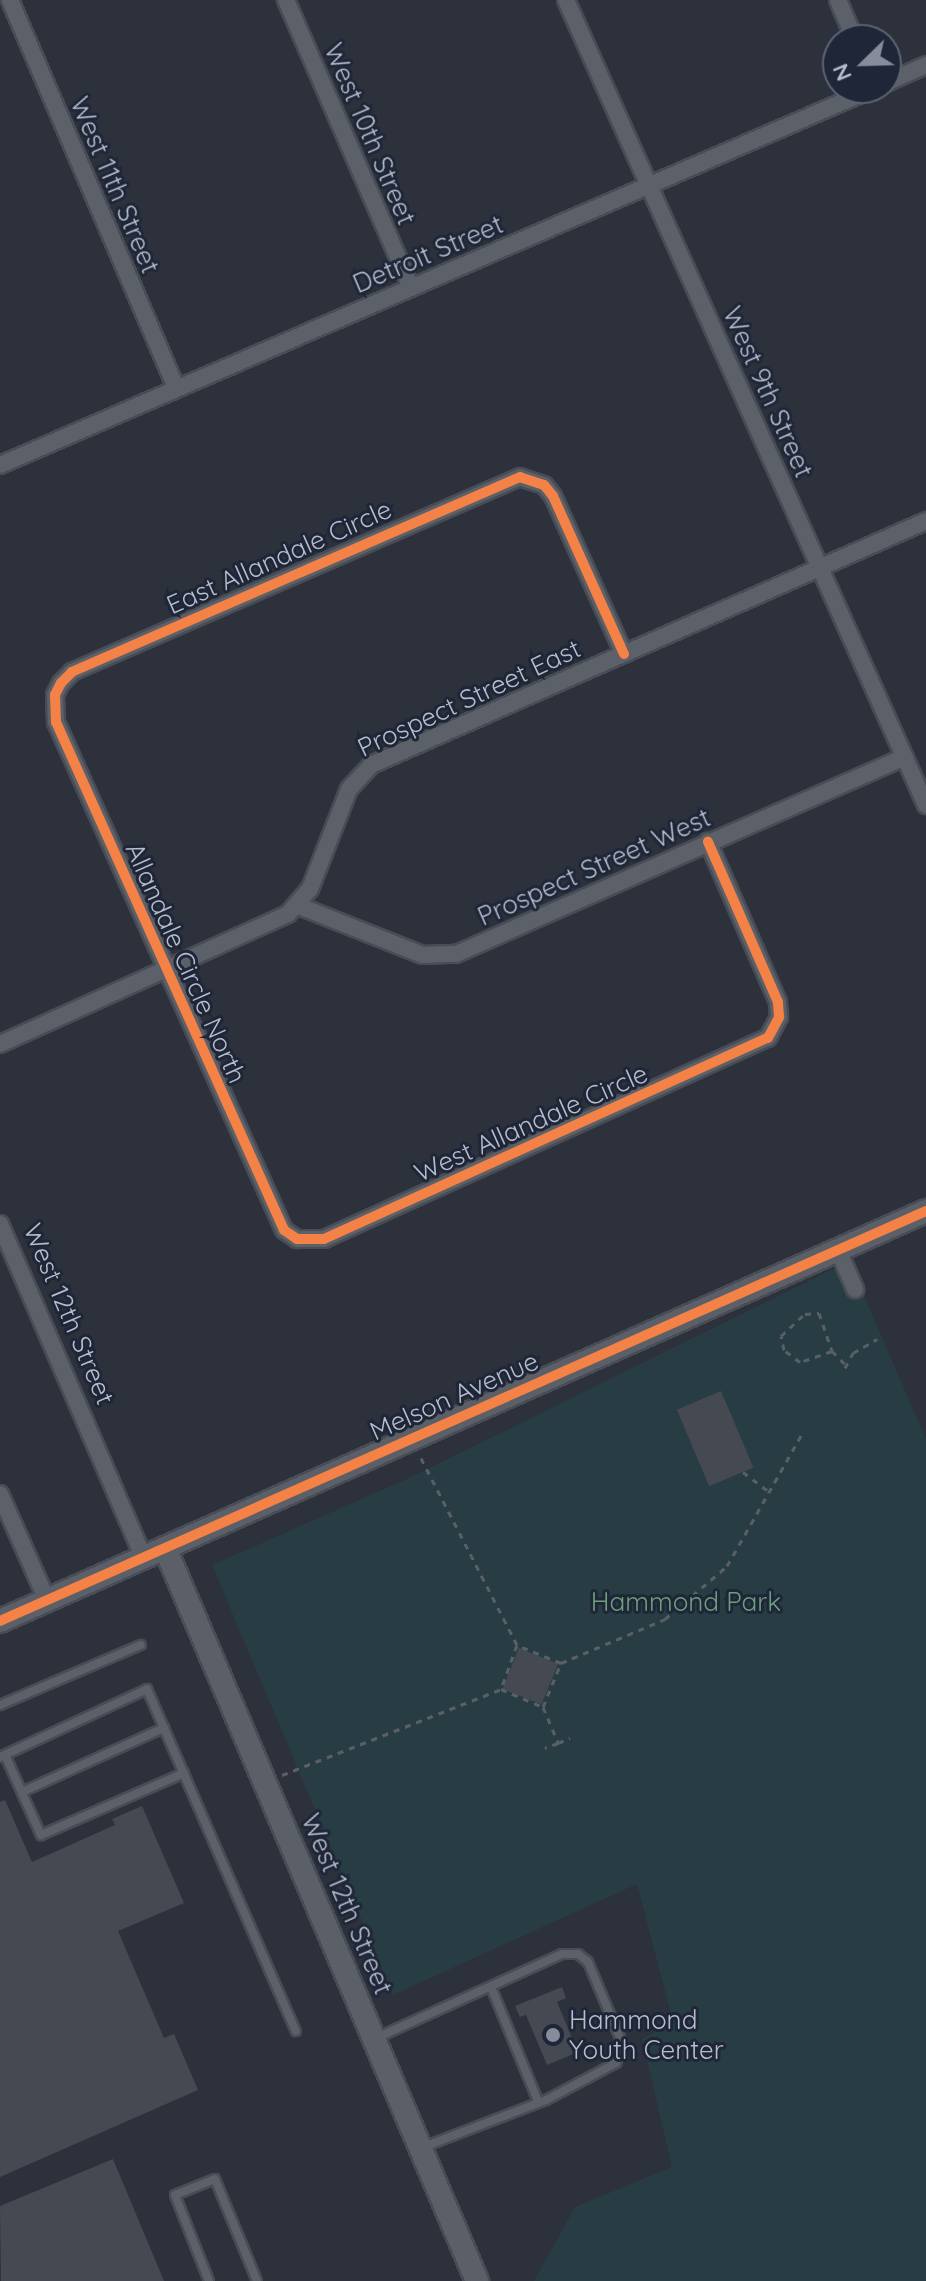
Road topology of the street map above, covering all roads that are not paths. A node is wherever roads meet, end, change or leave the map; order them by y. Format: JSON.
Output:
{"nodes":[{"id":1,"x":10,"y":0,"type":"edge"},
{"id":2,"x":286,"y":0,"type":"edge"},
{"id":3,"x":566,"y":0,"type":"edge"},
{"id":4,"x":838,"y":0,"type":"edge"},
{"id":5,"x":848,"y":24,"type":"edge"},
{"id":6,"x":926,"y":65,"type":"edge"},
{"id":7,"x":902,"y":76,"type":"edge"},
{"id":8,"x":837,"y":104,"type":"edge"},
{"id":9,"x":647,"y":185,"type":"junction"},
{"id":10,"x":411,"y":287,"type":"junction"},
{"id":11,"x":177,"y":389,"type":"junction"},
{"id":12,"x":0,"y":465,"type":"edge"},
{"id":13,"x":926,"y":521,"type":"edge"},
{"id":14,"x":820,"y":567,"type":"junction"},
{"id":15,"x":624,"y":654,"type":"junction"},
{"id":16,"x":55,"y":695,"type":"joint"},
{"id":17,"x":905,"y":757,"type":"junction"},
{"id":18,"x":926,"y":805,"type":"edge"},
{"id":19,"x":708,"y":842,"type":"junction"},
{"id":20,"x":299,"y":906,"type":"junction"},
{"id":21,"x":165,"y":970,"type":"junction"},
{"id":22,"x":0,"y":1044,"type":"edge"},
{"id":23,"x":926,"y":1211,"type":"edge"},
{"id":24,"x":0,"y":1224,"type":"edge"},
{"id":25,"x":297,"y":1239,"type":"joint"},
{"id":26,"x":838,"y":1250,"type":"junction"},
{"id":27,"x":855,"y":1289,"type":"dead end"},
{"id":28,"x":0,"y":1494,"type":"edge"},
{"id":29,"x":165,"y":1548,"type":"junction"},
{"id":30,"x":144,"y":1558,"type":"junction"},
{"id":31,"x":47,"y":1600,"type":"junction"},
{"id":32,"x":0,"y":1621,"type":"edge"},
{"id":33,"x":141,"y":1645,"type":"dead end"},
{"id":34,"x":0,"y":1705,"type":"edge"},
{"id":35,"x":164,"y":1728,"type":"junction"},
{"id":36,"x":2,"y":1756,"type":"edge"},
{"id":37,"x":184,"y":1773,"type":"junction"},
{"id":38,"x":22,"y":1792,"type":"junction"},
{"id":39,"x":491,"y":1987,"type":"junction"},
{"id":40,"x":296,"y":2031,"type":"dead end"},
{"id":41,"x":374,"y":2039,"type":"junction"},
{"id":42,"x":538,"y":2101,"type":"junction"},
{"id":43,"x":420,"y":2149,"type":"junction"},
{"id":44,"x":209,"y":2281,"type":"edge"},
{"id":45,"x":257,"y":2281,"type":"edge"},
{"id":46,"x":477,"y":2281,"type":"edge"}],
"edges":[{"from":1,"to":11,"type":"street","name":"West 11th Street"},
{"from":2,"to":10,"type":"street","name":"West 10th Street"},
{"from":3,"to":9,"type":"street","name":"West 9th Street"},
{"from":4,"to":5,"type":"street"},
{"from":6,"to":7,"type":"street"},
{"from":8,"to":9,"type":"street","name":"Detroit Street"},
{"from":9,"to":10,"type":"street","name":"Detroit Street"},
{"from":9,"to":14,"type":"street","name":"West 9th Street"},
{"from":10,"to":11,"type":"street","name":"Detroit Street"},
{"from":11,"to":12,"type":"street","name":"Detroit Street"},
{"from":13,"to":14,"type":"street","name":"Prospect Street East"},
{"from":14,"to":15,"type":"street","name":"Prospect Street East"},
{"from":14,"to":17,"type":"street","name":"West 9th Street"},
{"from":15,"to":16,"type":"street","name":"East Allandale Circle"},
{"from":15,"to":20,"type":"street","name":"Prospect Street East"},
{"from":16,"to":21,"type":"street","name":"Allandale Circle North"},
{"from":17,"to":18,"type":"street","name":"West 9th Street"},
{"from":17,"to":19,"type":"street","name":"Prospect Street West"},
{"from":19,"to":20,"type":"street","name":"Prospect Street West"},
{"from":19,"to":25,"type":"street","name":"West Allandale Circle"},
{"from":20,"to":21,"type":"street"},
{"from":21,"to":22,"type":"street"},
{"from":21,"to":25,"type":"street","name":"Allandale Circle North"},
{"from":23,"to":26,"type":"street","name":"Melson Avenue"},
{"from":24,"to":30,"type":"street","name":"West 12th Street"},
{"from":26,"to":27,"type":"street"},
{"from":26,"to":29,"type":"street","name":"Melson Avenue"},
{"from":28,"to":31,"type":"street"},
{"from":29,"to":30,"type":"street","name":"Melson Avenue"},
{"from":29,"to":41,"type":"street","name":"West 12th Street"},
{"from":30,"to":31,"type":"street","name":"Melson Avenue"},
{"from":31,"to":32,"type":"street","name":"Melson Avenue"},
{"from":33,"to":34,"type":"lane"},
{"from":35,"to":36,"type":"lane"},
{"from":35,"to":37,"type":"lane"},
{"from":35,"to":38,"type":"lane"},
{"from":36,"to":38,"type":"lane"},
{"from":37,"to":38,"type":"lane"},
{"from":37,"to":40,"type":"lane"},
{"from":39,"to":41,"type":"lane"},
{"from":39,"to":42,"type":"lane"},
{"from":39,"to":42,"type":"lane"},
{"from":41,"to":43,"type":"street","name":"West 12th Street"},
{"from":42,"to":43,"type":"lane"},
{"from":43,"to":46,"type":"street","name":"West 12th Street"},
{"from":44,"to":45,"type":"lane"}]}
